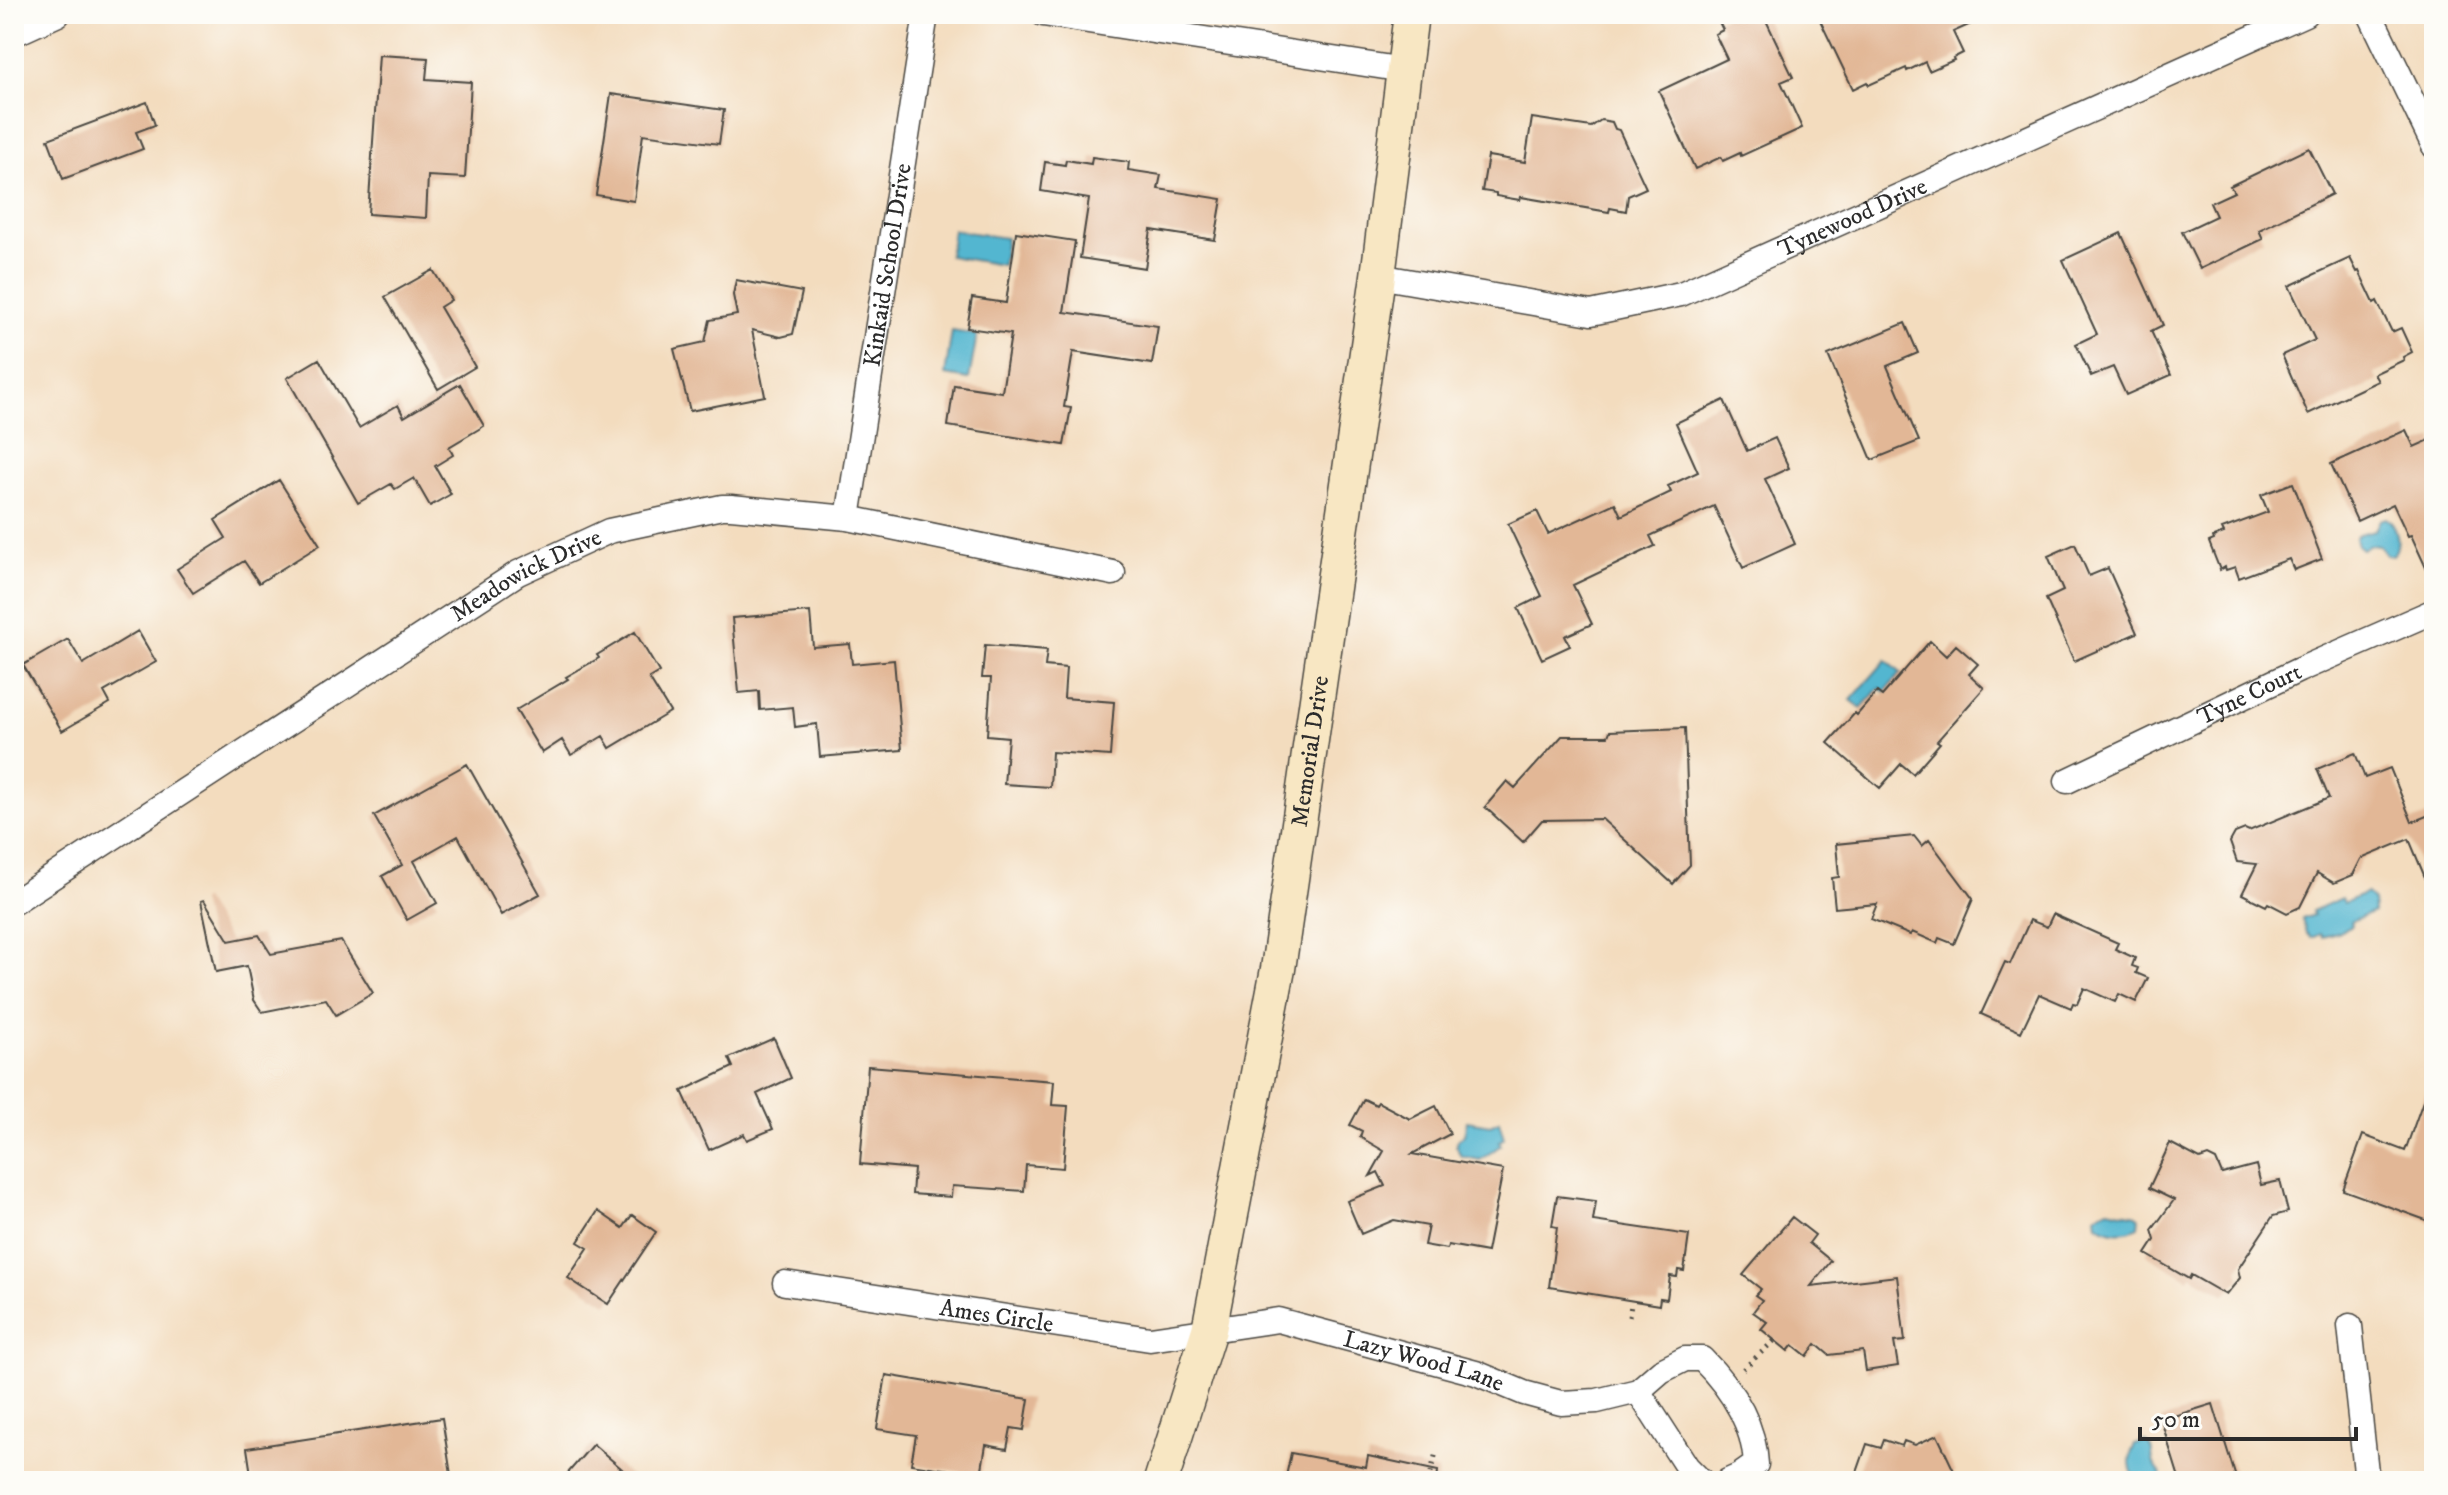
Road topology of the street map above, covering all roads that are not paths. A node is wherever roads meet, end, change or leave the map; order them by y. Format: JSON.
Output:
{"nodes":[{"id":1,"x":58,"y":14,"type":"edge"},
{"id":2,"x":926,"y":14,"type":"edge"},
{"id":3,"x":1043,"y":14,"type":"edge"},
{"id":4,"x":1411,"y":14,"type":"edge"},
{"id":5,"x":2305,"y":14,"type":"edge"},
{"id":6,"x":2370,"y":14,"type":"edge"},
{"id":7,"x":14,"y":34,"type":"edge"},
{"id":8,"x":1404,"y":70,"type":"junction"},
{"id":9,"x":2434,"y":146,"type":"edge"},
{"id":10,"x":1378,"y":276,"type":"junction"},
{"id":11,"x":848,"y":518,"type":"junction"},
{"id":12,"x":1113,"y":573,"type":"dead end"},
{"id":13,"x":2434,"y":611,"type":"edge"},
{"id":14,"x":2067,"y":781,"type":"dead end"},
{"id":15,"x":14,"y":902,"type":"edge"},
{"id":16,"x":785,"y":1283,"type":"dead end"},
{"id":17,"x":2350,"y":1326,"type":"dead end"},
{"id":18,"x":1209,"y":1330,"type":"junction"},
{"id":19,"x":1638,"y":1391,"type":"junction"},
{"id":20,"x":1161,"y":1481,"type":"edge"},
{"id":21,"x":1701,"y":1481,"type":"edge"},
{"id":22,"x":1728,"y":1481,"type":"edge"},
{"id":23,"x":2367,"y":1481,"type":"edge"}],
"edges":[{"from":1,"to":7,"type":"street"},
{"from":2,"to":11,"type":"street","name":"Kinkaid School Drive"},
{"from":3,"to":8,"type":"street"},
{"from":4,"to":8,"type":"street","name":"Memorial Drive"},
{"from":5,"to":10,"type":"street","name":"Tynewood Drive"},
{"from":6,"to":9,"type":"street"},
{"from":8,"to":10,"type":"street","name":"Memorial Drive"},
{"from":10,"to":18,"type":"street","name":"Memorial Drive"},
{"from":11,"to":12,"type":"street","name":"Meadowick Drive"},
{"from":11,"to":15,"type":"street","name":"Meadowick Drive"},
{"from":13,"to":14,"type":"street","name":"Tyne Court"},
{"from":16,"to":18,"type":"street","name":"Ames Circle"},
{"from":17,"to":23,"type":"street"},
{"from":18,"to":19,"type":"street","name":"Lazy Wood Lane"},
{"from":18,"to":20,"type":"street","name":"Memorial Drive"},
{"from":19,"to":21,"type":"street"},
{"from":19,"to":22,"type":"street","name":"Lazy Wood Lane"}]}
